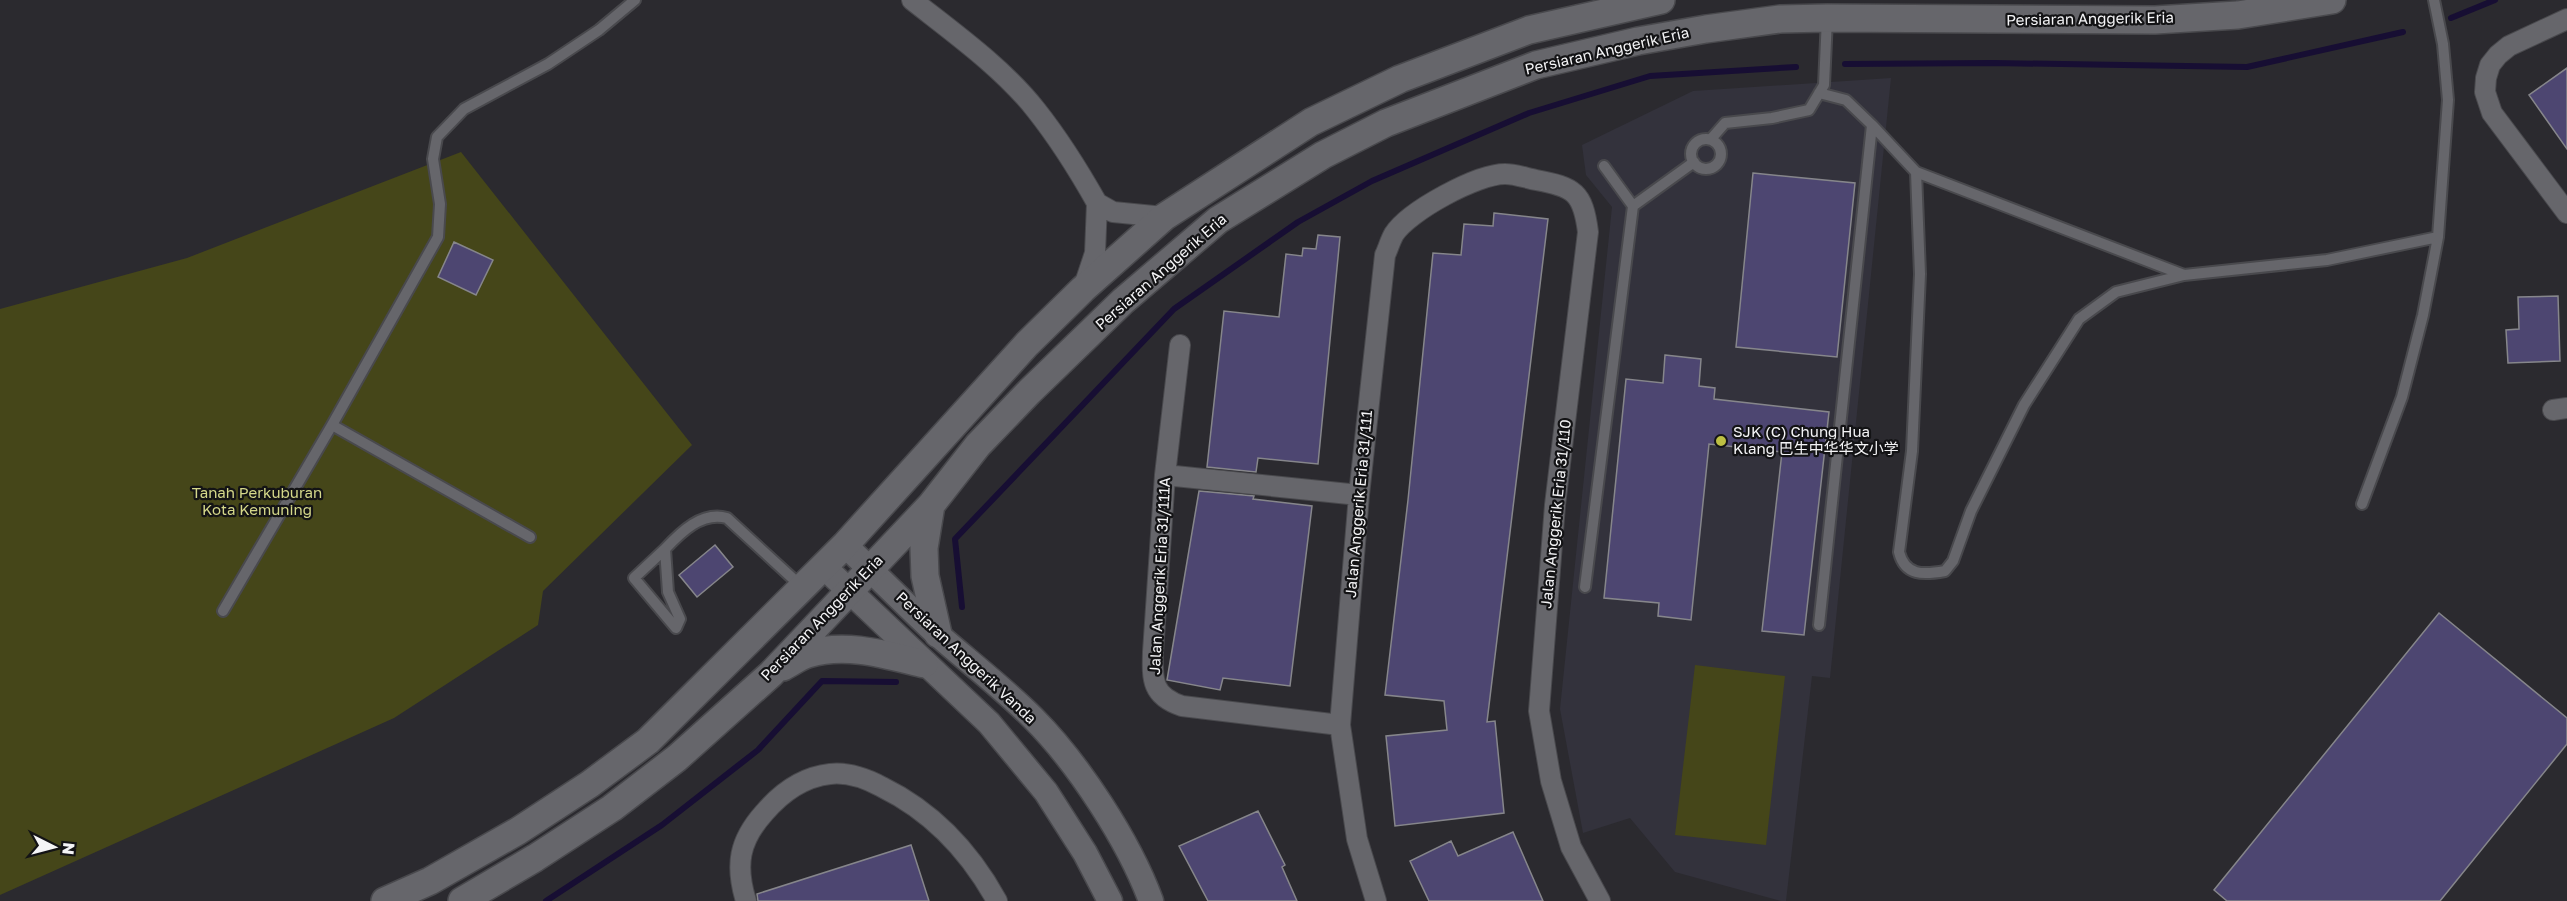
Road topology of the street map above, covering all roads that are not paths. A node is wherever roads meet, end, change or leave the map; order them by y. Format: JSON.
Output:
{"nodes":[{"id":1,"x":635,"y":0,"type":"edge"},
{"id":2,"x":912,"y":0,"type":"edge"},
{"id":3,"x":1661,"y":0,"type":"edge"},
{"id":4,"x":2332,"y":0,"type":"edge"},
{"id":5,"x":2434,"y":0,"type":"edge"},
{"id":6,"x":1827,"y":18,"type":"junction"},
{"id":7,"x":2567,"y":19,"type":"edge"},
{"id":8,"x":1819,"y":93,"type":"junction"},
{"id":9,"x":1872,"y":125,"type":"junction"},
{"id":10,"x":1711,"y":139,"type":"junction"},
{"id":11,"x":1694,"y":162,"type":"junction"},
{"id":12,"x":1604,"y":166,"type":"dead end"},
{"id":13,"x":1916,"y":172,"type":"junction"},
{"id":14,"x":1505,"y":174,"type":"joint"},
{"id":15,"x":1097,"y":203,"type":"junction"},
{"id":16,"x":1633,"y":206,"type":"junction"},
{"id":17,"x":2567,"y":213,"type":"edge"},
{"id":18,"x":1164,"y":217,"type":"junction"},
{"id":19,"x":2438,"y":237,"type":"junction"},
{"id":20,"x":2184,"y":275,"type":"junction"},
{"id":21,"x":1083,"y":289,"type":"junction"},
{"id":22,"x":1180,"y":345,"type":"dead end"},
{"id":23,"x":332,"y":425,"type":"junction"},
{"id":24,"x":1164,"y":475,"type":"junction"},
{"id":25,"x":1359,"y":495,"type":"junction"},
{"id":26,"x":2362,"y":504,"type":"dead end"},
{"id":27,"x":931,"y":505,"type":"junction"},
{"id":28,"x":530,"y":537,"type":"dead end"},
{"id":29,"x":845,"y":545,"type":"junction"},
{"id":30,"x":665,"y":549,"type":"junction"},
{"id":31,"x":824,"y":567,"type":"junction"},
{"id":32,"x":869,"y":568,"type":"junction"},
{"id":33,"x":802,"y":587,"type":"junction"},
{"id":34,"x":1585,"y":587,"type":"dead end"},
{"id":35,"x":849,"y":589,"type":"junction"},
{"id":36,"x":223,"y":611,"type":"dead end"},
{"id":37,"x":1819,"y":625,"type":"dead end"},
{"id":38,"x":938,"y":634,"type":"junction"},
{"id":39,"x":924,"y":664,"type":"junction"},
{"id":40,"x":771,"y":674,"type":"junction"},
{"id":41,"x":1340,"y":725,"type":"junction"},
{"id":42,"x":385,"y":901,"type":"edge"},
{"id":43,"x":462,"y":901,"type":"edge"},
{"id":44,"x":746,"y":901,"type":"edge"},
{"id":45,"x":997,"y":901,"type":"edge"},
{"id":46,"x":1110,"y":901,"type":"edge"},
{"id":47,"x":1151,"y":901,"type":"edge"},
{"id":48,"x":1376,"y":901,"type":"edge"},
{"id":49,"x":1599,"y":901,"type":"edge"}],
"edges":[{"from":1,"to":23,"type":"lane"},
{"from":2,"to":15,"type":"street"},
{"from":3,"to":18,"type":"main road"},
{"from":4,"to":6,"type":"main road","name":"Persiaran Anggerik Eria"},
{"from":5,"to":19,"type":"lane"},
{"from":6,"to":8,"type":"lane"},
{"from":6,"to":27,"type":"main road","name":"Persiaran Anggerik Eria"},
{"from":7,"to":17,"type":"street"},
{"from":8,"to":9,"type":"lane"},
{"from":8,"to":10,"type":"lane"},
{"from":9,"to":13,"type":"lane"},
{"from":9,"to":37,"type":"lane"},
{"from":10,"to":11,"type":"lane"},
{"from":10,"to":11,"type":"lane"},
{"from":11,"to":16,"type":"lane"},
{"from":12,"to":16,"type":"lane"},
{"from":13,"to":20,"type":"lane"},
{"from":13,"to":20,"type":"lane"},
{"from":14,"to":25,"type":"street","name":"Jalan Anggerik Eria 31/111"},
{"from":14,"to":49,"type":"street","name":"Jalan Anggerik Eria 31/110"},
{"from":15,"to":18,"type":"street"},
{"from":15,"to":21,"type":"street"},
{"from":16,"to":34,"type":"lane"},
{"from":18,"to":21,"type":"main road"},
{"from":19,"to":20,"type":"lane"},
{"from":19,"to":26,"type":"lane"},
{"from":21,"to":29,"type":"main road"},
{"from":22,"to":24,"type":"street","name":"Jalan Anggerik Eria 31/111A"},
{"from":23,"to":28,"type":"lane"},
{"from":23,"to":36,"type":"lane"},
{"from":24,"to":25,"type":"street"},
{"from":24,"to":41,"type":"street","name":"Jalan Anggerik Eria 31/111A"},
{"from":25,"to":41,"type":"street","name":"Jalan Anggerik Eria 31/111"},
{"from":27,"to":32,"type":"main road","name":"Persiaran Anggerik Eria"},
{"from":27,"to":38,"type":"main road"},
{"from":29,"to":31,"type":"main road"},
{"from":29,"to":32,"type":"street","name":"Persiaran Anggerik Vanda"},
{"from":30,"to":30,"type":"lane"},
{"from":30,"to":33,"type":"lane"},
{"from":31,"to":33,"type":"main road"},
{"from":31,"to":35,"type":"street","name":"Persiaran Anggerik Vanda"},
{"from":32,"to":35,"type":"main road","name":"Persiaran Anggerik Eria"},
{"from":32,"to":38,"type":"street","name":"Persiaran Anggerik Vanda"},
{"from":33,"to":42,"type":"main road"},
{"from":35,"to":39,"type":"street","name":"Persiaran Anggerik Vanda"},
{"from":35,"to":40,"type":"main road","name":"Persiaran Anggerik Eria"},
{"from":38,"to":47,"type":"street","name":"Persiaran Anggerik Vanda"},
{"from":39,"to":40,"type":"main road"},
{"from":39,"to":46,"type":"street","name":"Persiaran Anggerik Vanda"},
{"from":40,"to":43,"type":"main road","name":"Persiaran Anggerik Eria"},
{"from":41,"to":48,"type":"street","name":"Jalan Anggerik Eria 31/111"},
{"from":44,"to":45,"type":"street"}]}
